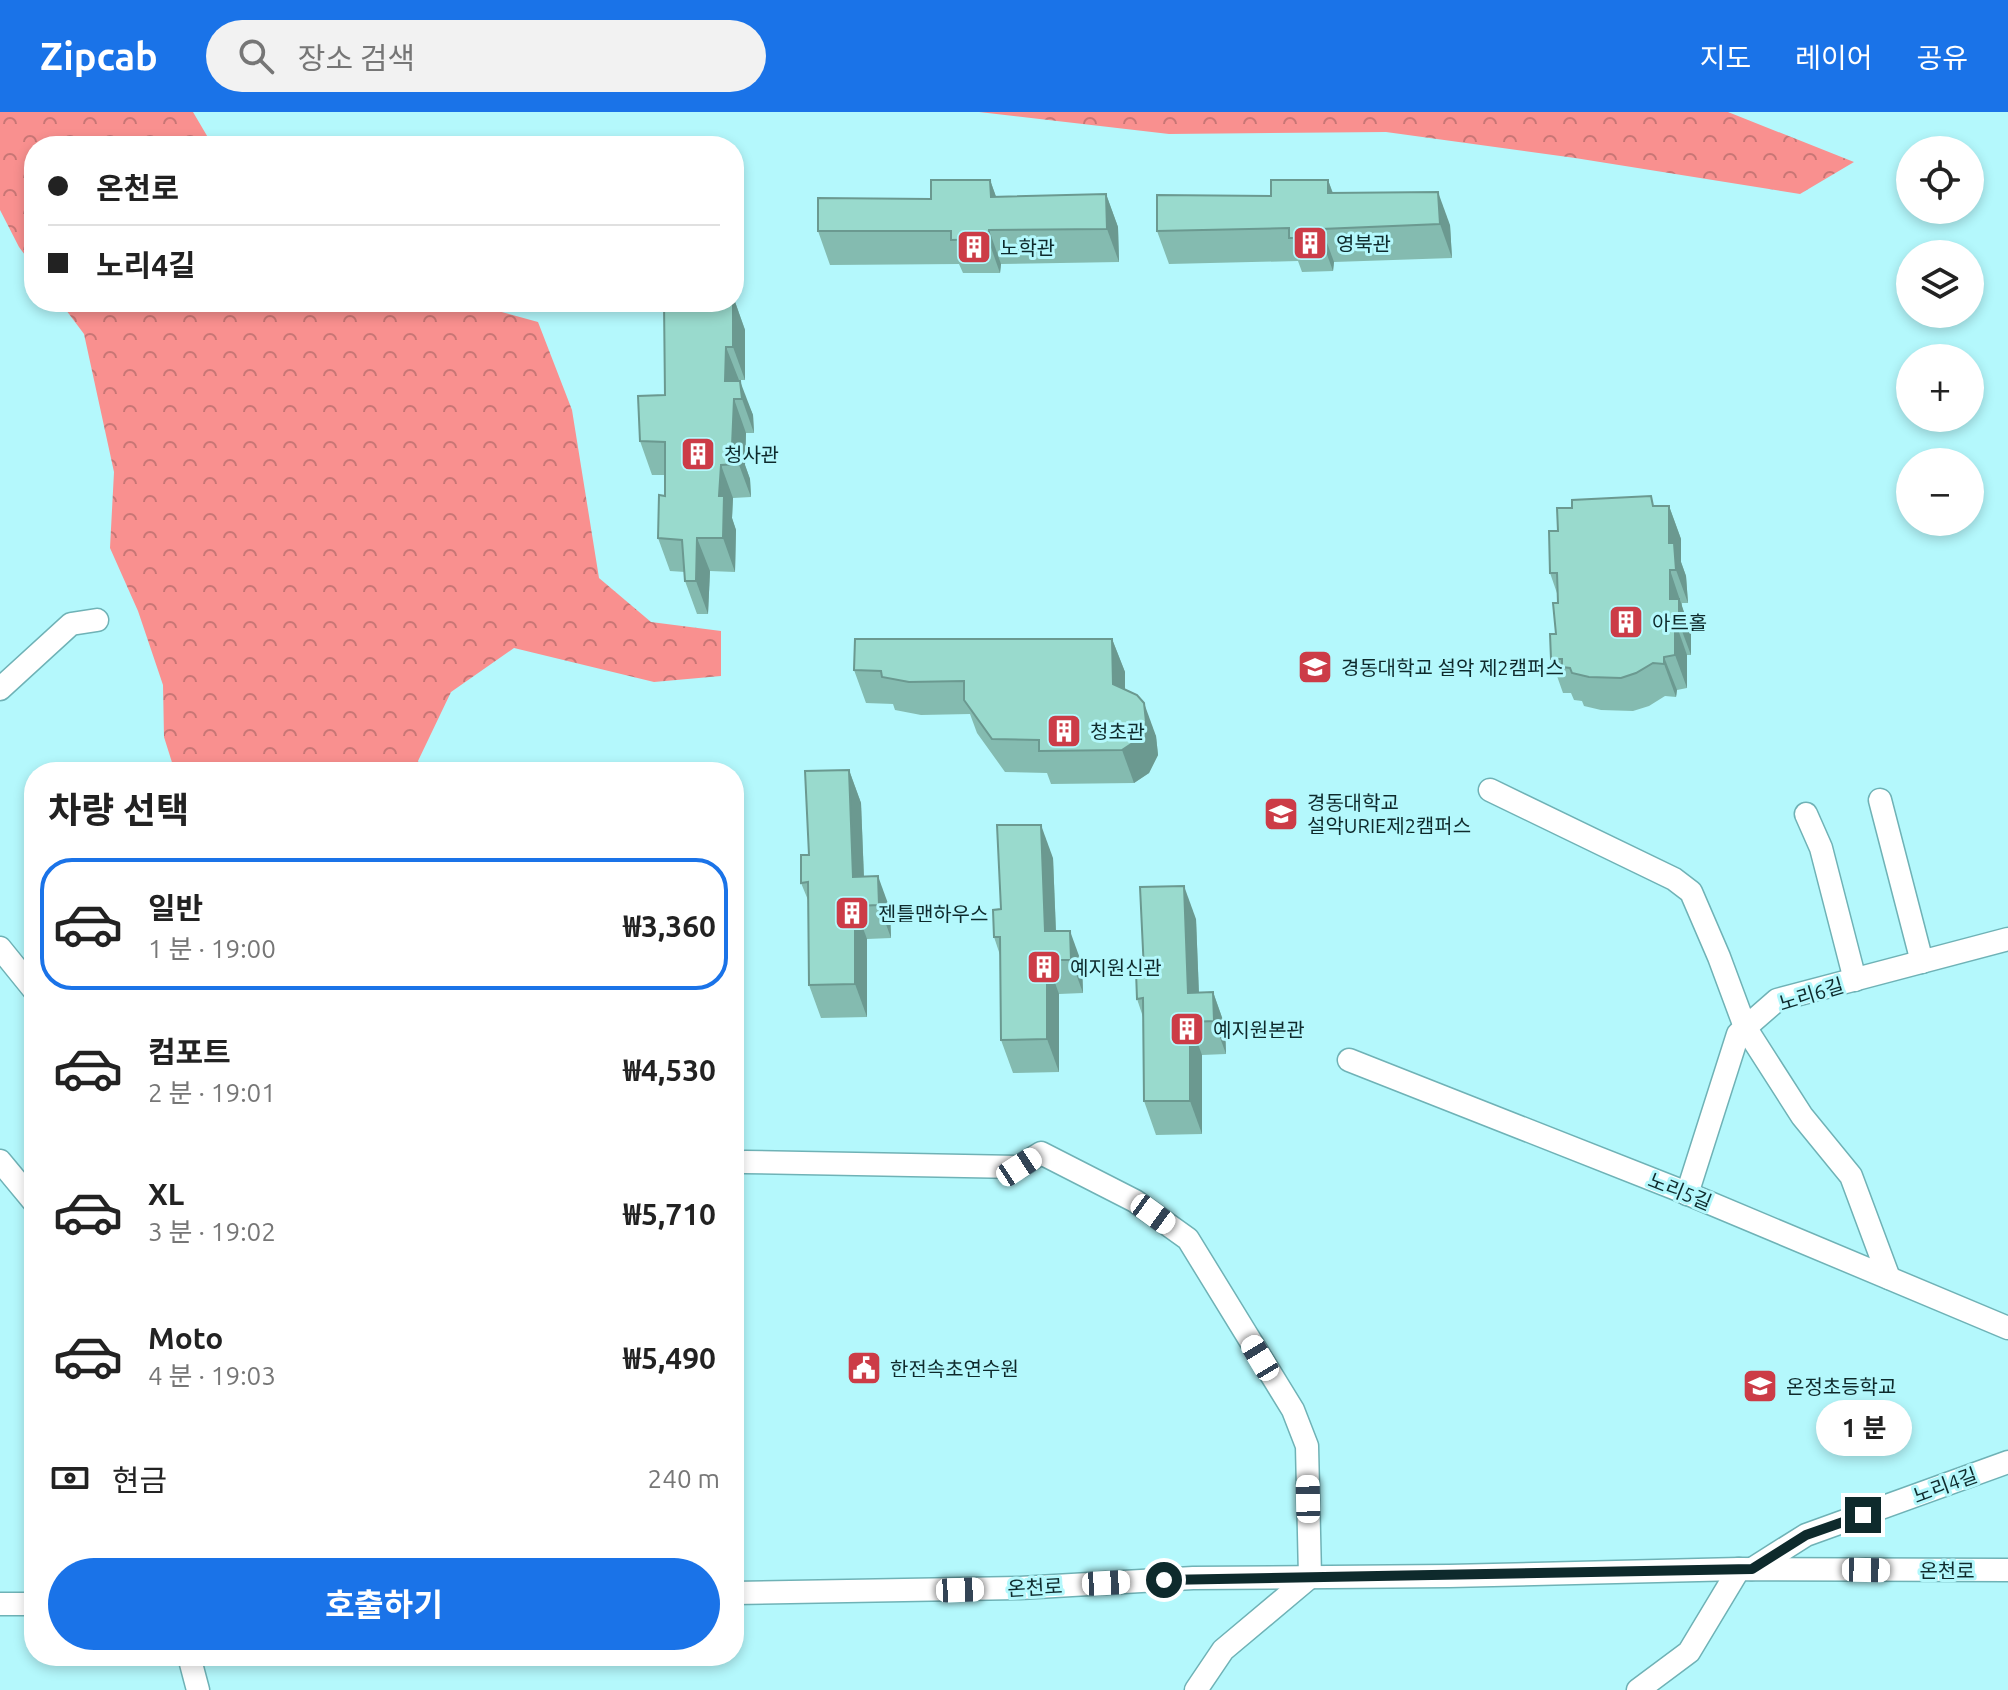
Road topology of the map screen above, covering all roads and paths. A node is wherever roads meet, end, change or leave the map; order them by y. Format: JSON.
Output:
{"nodes":[{"id":1,"x":97,"y":620,"type":"dead end"},
{"id":2,"x":0,"y":689,"type":"edge"},
{"id":3,"x":1490,"y":790,"type":"dead end"},
{"id":4,"x":1880,"y":800,"type":"dead end"},
{"id":5,"x":1806,"y":814,"type":"dead end"},
{"id":6,"x":2008,"y":939,"type":"edge"},
{"id":7,"x":0,"y":948,"type":"edge"},
{"id":8,"x":1922,"y":962,"type":"junction"},
{"id":9,"x":24,"y":978,"type":"edge"},
{"id":10,"x":1855,"y":980,"type":"junction"},
{"id":11,"x":1745,"y":1027,"type":"junction"},
{"id":12,"x":1349,"y":1060,"type":"dead end"},
{"id":13,"x":0,"y":1161,"type":"edge"},
{"id":14,"x":745,"y":1162,"type":"dead end"},
{"id":15,"x":24,"y":1190,"type":"edge"},
{"id":16,"x":1687,"y":1194,"type":"junction"},
{"id":17,"x":1889,"y":1278,"type":"junction"},
{"id":18,"x":2008,"y":1328,"type":"edge"},
{"id":19,"x":2008,"y":1462,"type":"edge"},
{"id":20,"x":1745,"y":1569,"type":"junction"},
{"id":21,"x":2008,"y":1570,"type":"edge"},
{"id":22,"x":1310,"y":1577,"type":"junction"},
{"id":23,"x":744,"y":1593,"type":"edge"},
{"id":24,"x":0,"y":1604,"type":"edge"},
{"id":25,"x":24,"y":1604,"type":"edge"},
{"id":26,"x":192,"y":1666,"type":"edge"},
{"id":27,"x":198,"y":1690,"type":"edge"},
{"id":28,"x":1196,"y":1690,"type":"edge"},
{"id":29,"x":1638,"y":1690,"type":"edge"}],
"edges":[{"from":1,"to":2,"type":"street"},
{"from":3,"to":11,"type":"street"},
{"from":4,"to":8,"type":"street"},
{"from":5,"to":10,"type":"street"},
{"from":6,"to":8,"type":"street","name":"노리6길"},
{"from":7,"to":9,"type":"street"},
{"from":8,"to":10,"type":"street","name":"노리6길"},
{"from":10,"to":11,"type":"street","name":"노리6길"},
{"from":11,"to":16,"type":"street","name":"노리6길"},
{"from":11,"to":17,"type":"street"},
{"from":12,"to":16,"type":"street","name":"노리5길"},
{"from":13,"to":15,"type":"street"},
{"from":14,"to":22,"type":"street"},
{"from":16,"to":17,"type":"street","name":"노리5길"},
{"from":17,"to":18,"type":"street","name":"노리5길"},
{"from":19,"to":20,"type":"street","name":"노리4길"},
{"from":20,"to":21,"type":"street","name":"온천로"},
{"from":20,"to":22,"type":"street","name":"온천로"},
{"from":20,"to":29,"type":"street"},
{"from":22,"to":23,"type":"street","name":"온천로"},
{"from":22,"to":28,"type":"street"},
{"from":24,"to":25,"type":"street"},
{"from":26,"to":27,"type":"street"}]}
